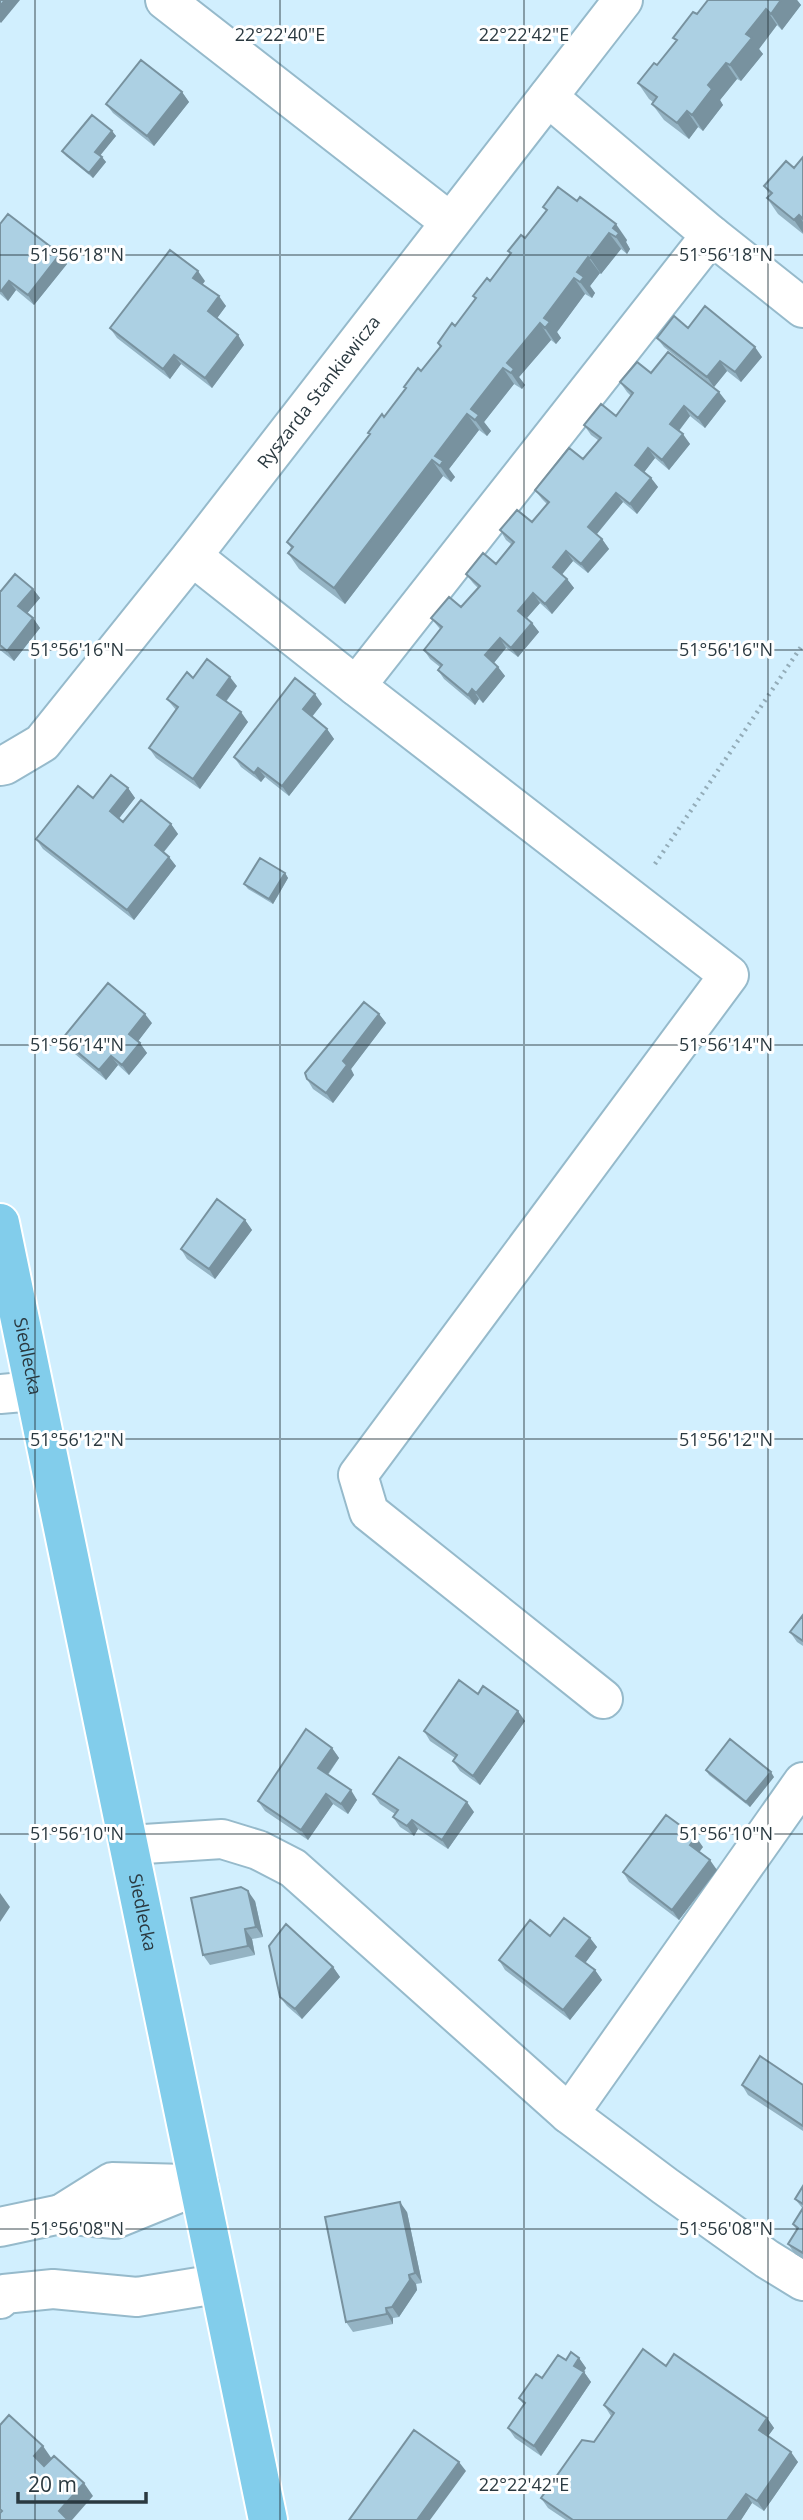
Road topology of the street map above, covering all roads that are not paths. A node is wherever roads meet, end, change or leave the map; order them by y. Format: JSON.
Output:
{"nodes":[{"id":1,"x":165,"y":0,"type":"edge"},
{"id":2,"x":623,"y":0,"type":"edge"},
{"id":3,"x":548,"y":97,"type":"junction"},
{"id":4,"x":450,"y":222,"type":"junction"},
{"id":5,"x":711,"y":235,"type":"junction"},
{"id":6,"x":803,"y":308,"type":"edge"},
{"id":7,"x":192,"y":556,"type":"junction"},
{"id":8,"x":356,"y":686,"type":"junction"},
{"id":9,"x":0,"y":766,"type":"edge"},
{"id":10,"x":0,"y":1223,"type":"edge"},
{"id":11,"x":17,"y":1393,"type":"edge"},
{"id":12,"x":603,"y":1699,"type":"dead end"},
{"id":13,"x":803,"y":1782,"type":"edge"},
{"id":14,"x":129,"y":1845,"type":"junction"},
{"id":15,"x":569,"y":2114,"type":"junction"},
{"id":16,"x":199,"y":2185,"type":"junction"},
{"id":17,"x":0,"y":2227,"type":"edge"},
{"id":18,"x":803,"y":2281,"type":"edge"},
{"id":19,"x":217,"y":2284,"type":"junction"},
{"id":20,"x":0,"y":2299,"type":"edge"},
{"id":21,"x":268,"y":2520,"type":"edge"}],
"edges":[{"from":1,"to":4,"type":"street"},
{"from":2,"to":3,"type":"street","name":"Ryszarda Stankiewicza"},
{"from":3,"to":4,"type":"street","name":"Ryszarda Stankiewicza"},
{"from":3,"to":5,"type":"street"},
{"from":4,"to":7,"type":"street","name":"Ryszarda Stankiewicza"},
{"from":5,"to":6,"type":"street"},
{"from":5,"to":8,"type":"street"},
{"from":7,"to":8,"type":"street"},
{"from":7,"to":9,"type":"street","name":"Ryszarda Stankiewicza"},
{"from":8,"to":12,"type":"street"},
{"from":10,"to":11,"type":"main road","name":"Siedlecka"},
{"from":11,"to":14,"type":"main road","name":"Siedlecka"},
{"from":13,"to":15,"type":"street"},
{"from":14,"to":15,"type":"street"},
{"from":14,"to":16,"type":"main road","name":"Siedlecka"},
{"from":15,"to":18,"type":"street"},
{"from":16,"to":17,"type":"street"},
{"from":16,"to":19,"type":"main road","name":"Siedlecka"},
{"from":19,"to":20,"type":"street"},
{"from":19,"to":21,"type":"main road","name":"Siedlecka"}]}
